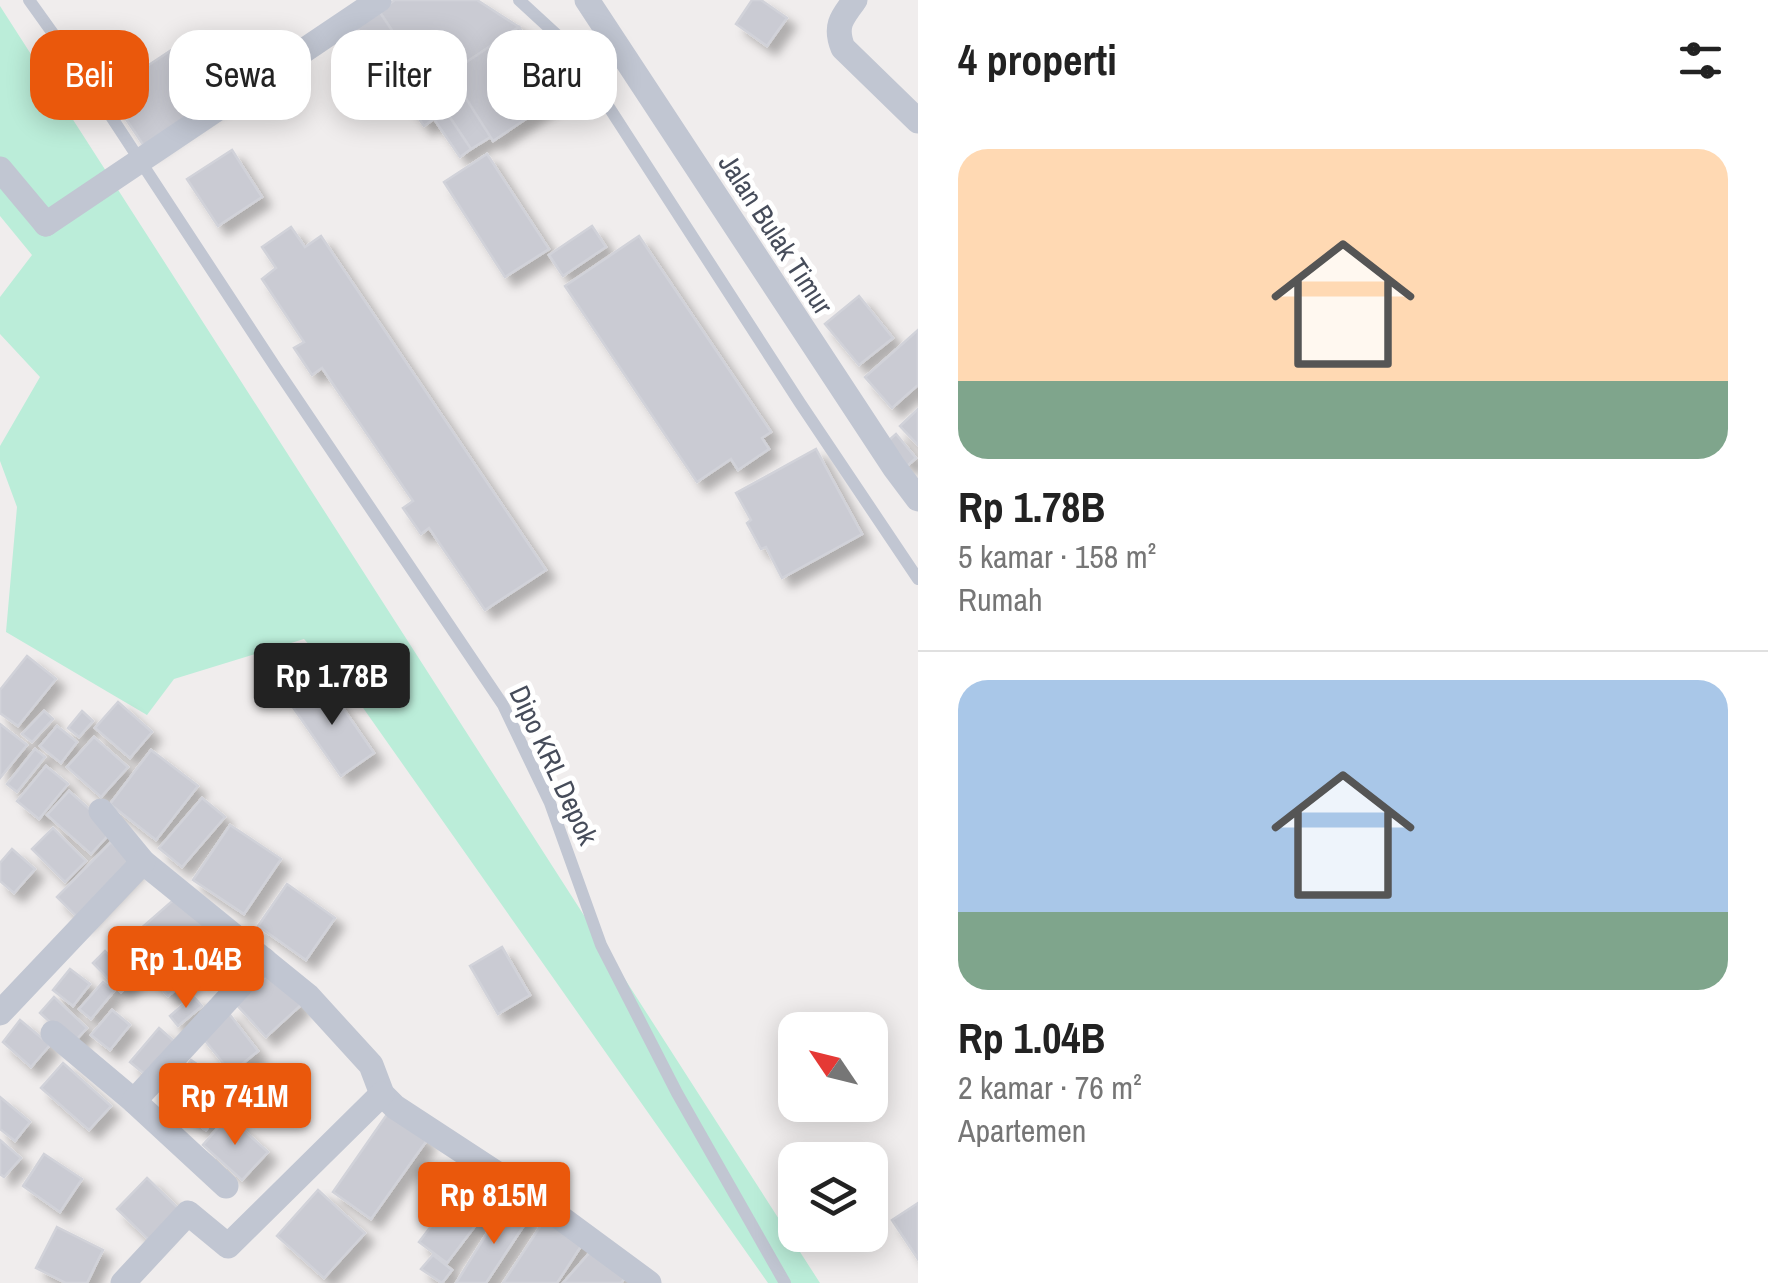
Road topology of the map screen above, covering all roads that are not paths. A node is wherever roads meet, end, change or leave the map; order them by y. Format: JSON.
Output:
{"nodes":[{"id":1,"x":29,"y":0,"type":"edge"},
{"id":2,"x":379,"y":0,"type":"edge"},
{"id":3,"x":519,"y":0,"type":"edge"},
{"id":4,"x":587,"y":0,"type":"edge"},
{"id":5,"x":855,"y":0,"type":"edge"},
{"id":6,"x":918,"y":122,"type":"edge"},
{"id":7,"x":0,"y":170,"type":"edge"},
{"id":8,"x":918,"y":500,"type":"edge"},
{"id":9,"x":918,"y":579,"type":"edge"},
{"id":10,"x":101,"y":811,"type":"dead end"},
{"id":11,"x":143,"y":862,"type":"junction"},
{"id":12,"x":264,"y":960,"type":"junction"},
{"id":13,"x":0,"y":1013,"type":"edge"},
{"id":14,"x":52,"y":1033,"type":"dead end"},
{"id":15,"x":382,"y":1094,"type":"junction"},
{"id":16,"x":134,"y":1101,"type":"junction"},
{"id":17,"x":226,"y":1186,"type":"dead end"},
{"id":18,"x":123,"y":1283,"type":"edge"},
{"id":19,"x":649,"y":1283,"type":"edge"},
{"id":20,"x":785,"y":1283,"type":"edge"}],
"edges":[{"from":1,"to":20,"type":"lane","name":"Dipo KRL Depok"},
{"from":2,"to":7,"type":"street","bridge":true},
{"from":3,"to":9,"type":"lane"},
{"from":4,"to":8,"type":"street","name":"Jalan Bulak Timur"},
{"from":5,"to":6,"type":"street"},
{"from":10,"to":11,"type":"street"},
{"from":11,"to":12,"type":"street"},
{"from":11,"to":13,"type":"street"},
{"from":12,"to":15,"type":"street"},
{"from":12,"to":16,"type":"street"},
{"from":14,"to":16,"type":"street"},
{"from":15,"to":18,"type":"street"},
{"from":15,"to":19,"type":"street"},
{"from":16,"to":17,"type":"street"}]}
